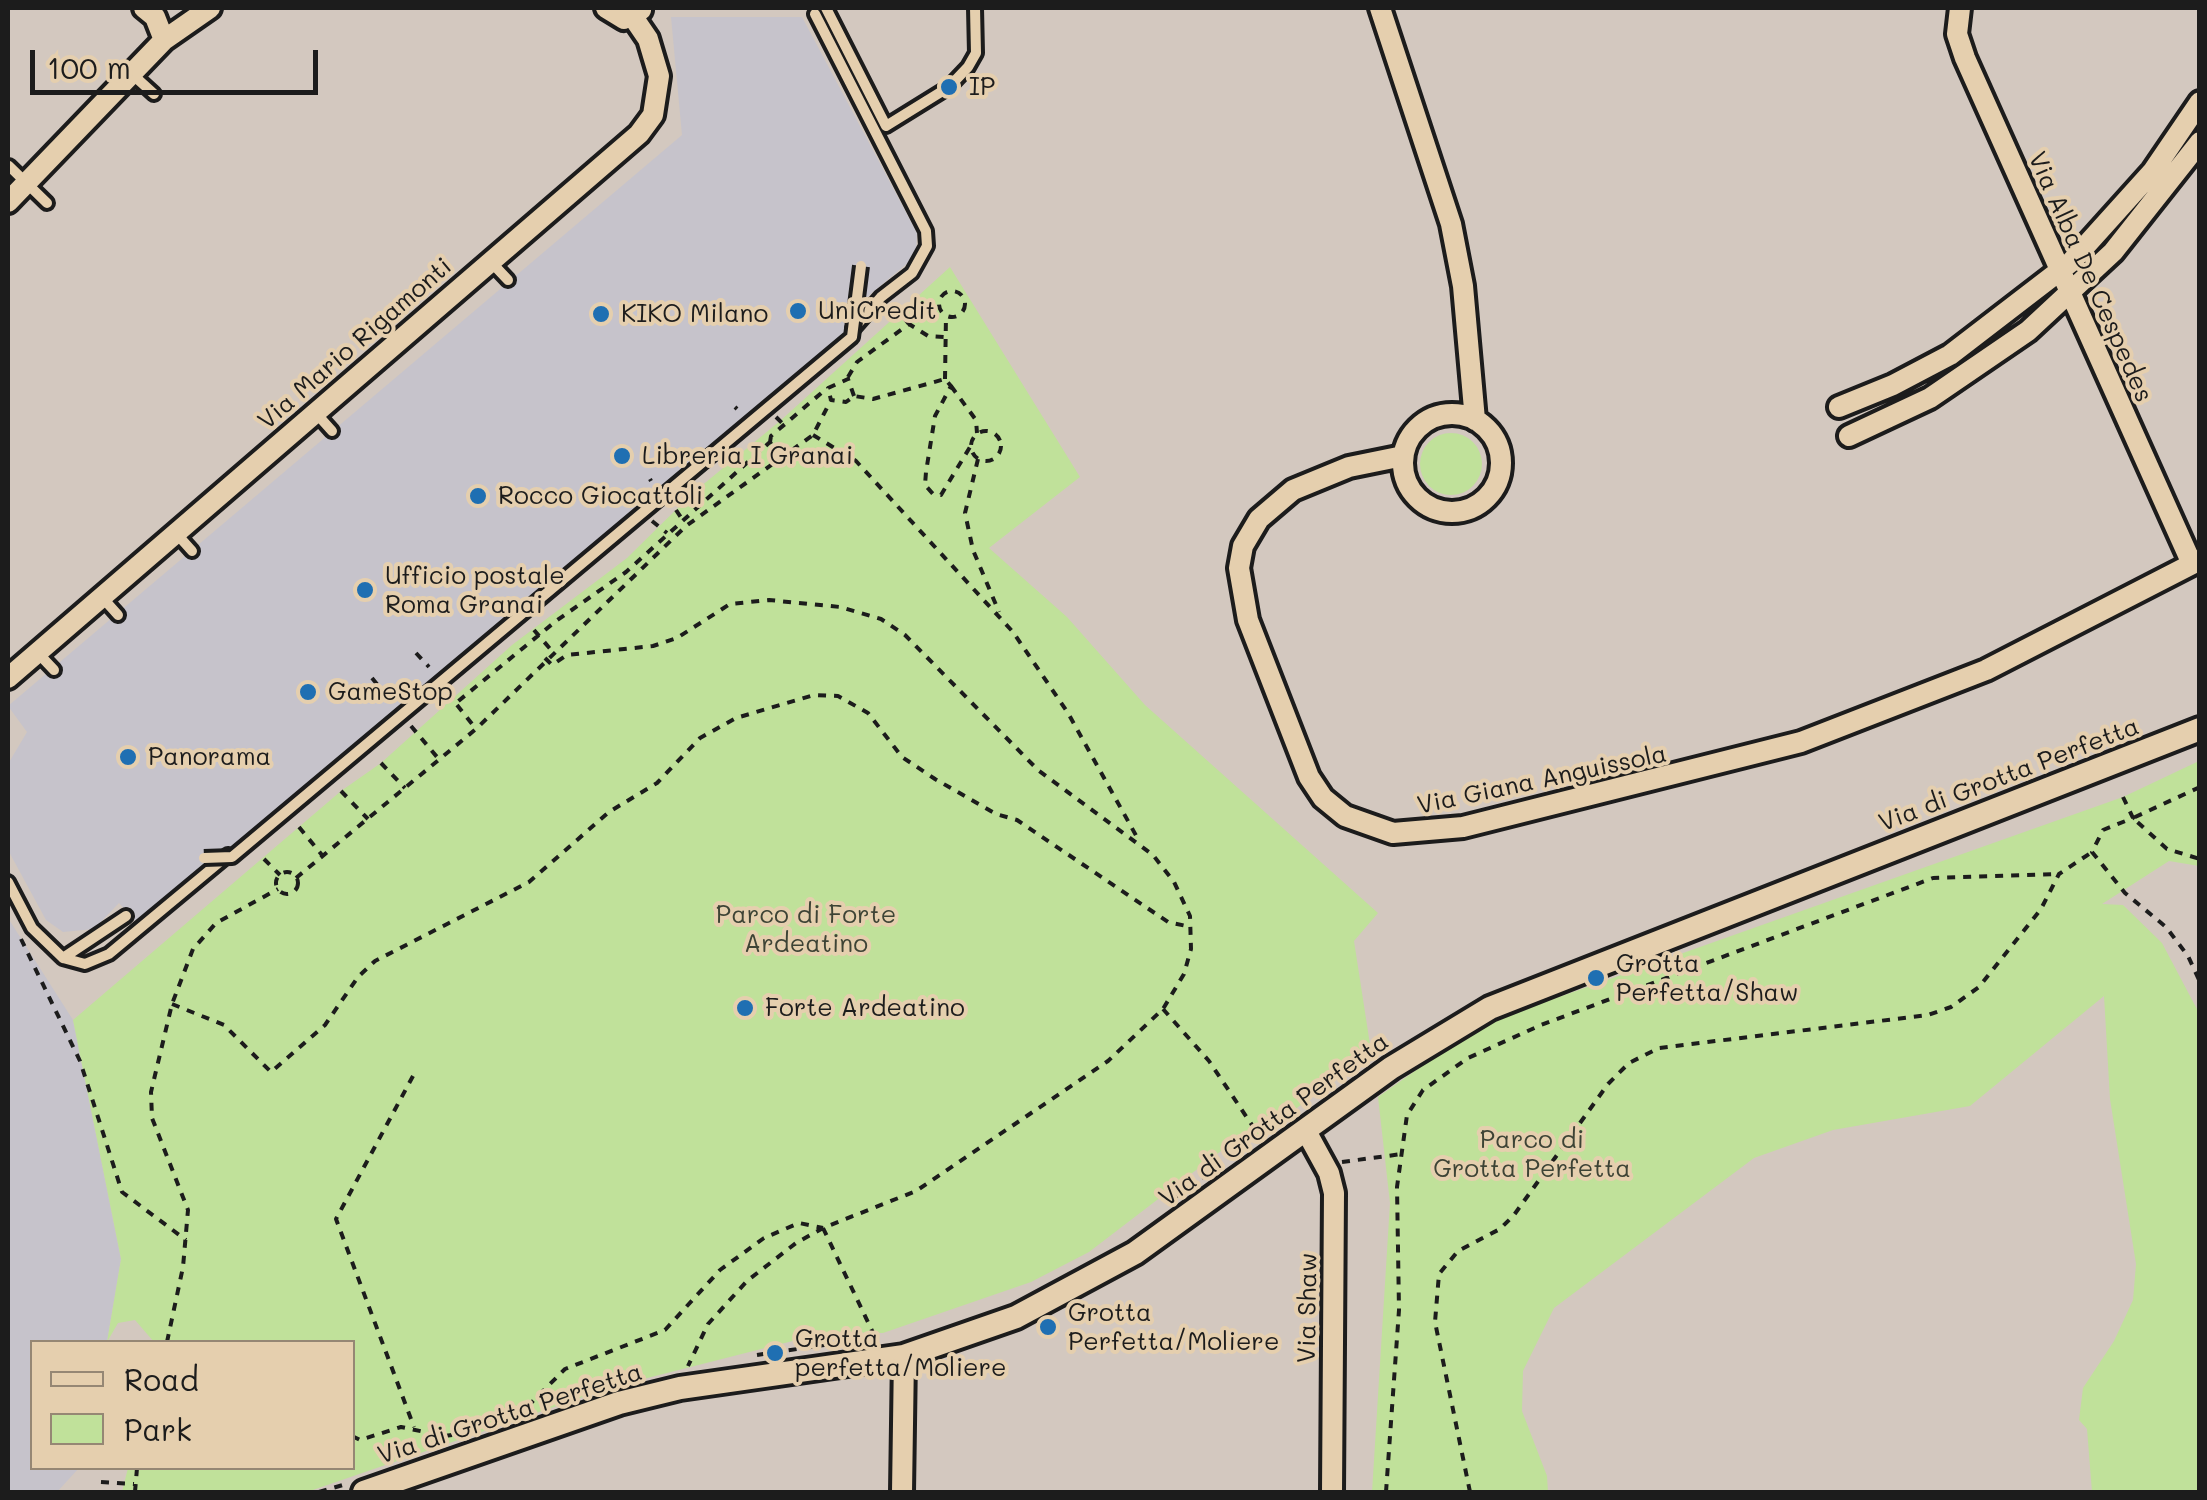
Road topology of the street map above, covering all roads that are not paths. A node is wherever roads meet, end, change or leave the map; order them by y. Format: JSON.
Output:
{"nodes":[{"id":1,"x":144,"y":8,"type":"edge"},
{"id":2,"x":210,"y":8,"type":"edge"},
{"id":3,"x":606,"y":8,"type":"edge"},
{"id":4,"x":975,"y":8,"type":"edge"},
{"id":5,"x":1380,"y":8,"type":"edge"},
{"id":6,"x":1960,"y":8,"type":"edge"},
{"id":7,"x":821,"y":11,"type":"edge"},
{"id":8,"x":638,"y":12,"type":"edge"},
{"id":9,"x":164,"y":40,"type":"junction"},
{"id":10,"x":132,"y":74,"type":"junction"},
{"id":11,"x":154,"y":94,"type":"dead end"},
{"id":12,"x":2200,"y":102,"type":"edge"},
{"id":13,"x":2200,"y":142,"type":"edge"},
{"id":14,"x":9,"y":166,"type":"edge"},
{"id":15,"x":26,"y":183,"type":"junction"},
{"id":16,"x":8,"y":202,"type":"edge"},
{"id":17,"x":46,"y":203,"type":"dead end"},
{"id":18,"x":490,"y":261,"type":"junction"},
{"id":19,"x":861,"y":266,"type":"dead end"},
{"id":20,"x":2059,"y":271,"type":"junction"},
{"id":21,"x":508,"y":280,"type":"dead end"},
{"id":22,"x":2069,"y":294,"type":"junction"},
{"id":23,"x":1839,"y":407,"type":"dead end"},
{"id":24,"x":315,"y":411,"type":"junction"},
{"id":25,"x":1475,"y":420,"type":"junction"},
{"id":26,"x":332,"y":431,"type":"dead end"},
{"id":27,"x":1849,"y":436,"type":"dead end"},
{"id":28,"x":1403,"y":456,"type":"junction"},
{"id":29,"x":174,"y":531,"type":"junction"},
{"id":30,"x":192,"y":551,"type":"dead end"},
{"id":31,"x":2196,"y":562,"type":"edge"},
{"id":32,"x":100,"y":595,"type":"junction"},
{"id":33,"x":118,"y":615,"type":"dead end"},
{"id":34,"x":35,"y":651,"type":"junction"},
{"id":35,"x":54,"y":670,"type":"dead end"},
{"id":36,"x":8,"y":678,"type":"edge"},
{"id":37,"x":2200,"y":729,"type":"edge"},
{"id":38,"x":204,"y":858,"type":"dead end"},
{"id":39,"x":8,"y":882,"type":"edge"},
{"id":40,"x":126,"y":916,"type":"dead end"},
{"id":41,"x":63,"y":958,"type":"junction"},
{"id":42,"x":1306,"y":1131,"type":"junction"},
{"id":43,"x":904,"y":1356,"type":"junction"},
{"id":44,"x":355,"y":1488,"type":"edge"},
{"id":45,"x":902,"y":1492,"type":"edge"},
{"id":46,"x":1332,"y":1492,"type":"edge"}],
"edges":[{"from":1,"to":9,"type":"street"},
{"from":2,"to":9,"type":"street"},
{"from":3,"to":8,"type":"street"},
{"from":4,"to":7,"type":"lane"},
{"from":5,"to":25,"type":"street"},
{"from":6,"to":20,"type":"street","name":"Via Alba De Cespedes"},
{"from":7,"to":41,"type":"lane"},
{"from":8,"to":18,"type":"street","name":"Via Mario Rigamonti"},
{"from":9,"to":10,"type":"street"},
{"from":10,"to":11,"type":"lane"},
{"from":10,"to":15,"type":"street"},
{"from":12,"to":20,"type":"street"},
{"from":13,"to":22,"type":"street"},
{"from":14,"to":15,"type":"lane"},
{"from":15,"to":16,"type":"street"},
{"from":15,"to":17,"type":"lane"},
{"from":18,"to":21,"type":"lane"},
{"from":18,"to":24,"type":"street","name":"Via Mario Rigamonti"},
{"from":19,"to":38,"type":"lane","bridge":true},
{"from":20,"to":22,"type":"street","name":"Via Alba De Cespedes"},
{"from":20,"to":23,"type":"street"},
{"from":22,"to":27,"type":"street"},
{"from":22,"to":31,"type":"street","name":"Via Alba De Cespedes"},
{"from":24,"to":26,"type":"lane"},
{"from":24,"to":29,"type":"street","name":"Via Mario Rigamonti"},
{"from":25,"to":28,"type":"street"},
{"from":25,"to":28,"type":"street"},
{"from":28,"to":31,"type":"street","name":"Via Giana Anguissola"},
{"from":29,"to":30,"type":"lane"},
{"from":29,"to":32,"type":"street","name":"Via Mario Rigamonti"},
{"from":32,"to":33,"type":"lane"},
{"from":32,"to":34,"type":"street","name":"Via Mario Rigamonti"},
{"from":34,"to":35,"type":"lane"},
{"from":34,"to":36,"type":"street","name":"Via Mario Rigamonti"},
{"from":37,"to":42,"type":"street","name":"Via di Grotta Perfetta"},
{"from":39,"to":41,"type":"lane"},
{"from":40,"to":41,"type":"lane"},
{"from":42,"to":43,"type":"street","name":"Via di Grotta Perfetta"},
{"from":42,"to":46,"type":"street","name":"Via Shaw"},
{"from":43,"to":44,"type":"street","name":"Via di Grotta Perfetta"},
{"from":43,"to":45,"type":"street"}]}
